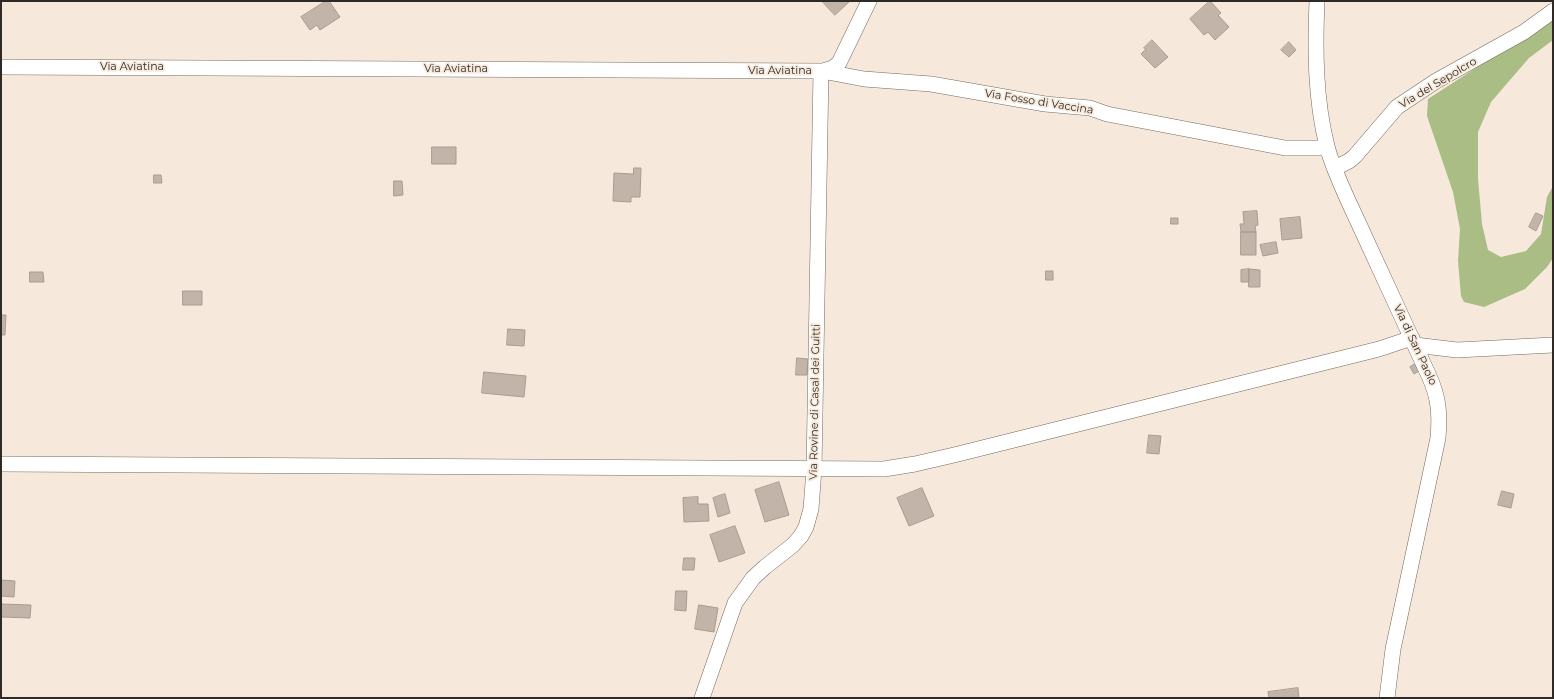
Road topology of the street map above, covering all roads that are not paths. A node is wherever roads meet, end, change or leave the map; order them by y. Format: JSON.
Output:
{"nodes":[{"id":1,"x":869,"y":1,"type":"edge"},
{"id":2,"x":1317,"y":1,"type":"edge"},
{"id":3,"x":1553,"y":11,"type":"edge"},
{"id":4,"x":1,"y":67,"type":"edge"},
{"id":5,"x":821,"y":71,"type":"junction"},
{"id":6,"x":1327,"y":148,"type":"junction"},
{"id":7,"x":1335,"y":168,"type":"junction"},
{"id":8,"x":1413,"y":341,"type":"junction"},
{"id":9,"x":1553,"y":345,"type":"edge"},
{"id":10,"x":1,"y":464,"type":"edge"},
{"id":11,"x":814,"y":469,"type":"junction"},
{"id":12,"x":702,"y":698,"type":"edge"},
{"id":13,"x":1387,"y":698,"type":"edge"}],
"edges":[{"from":1,"to":5,"type":"street","name":"Via Aviatina"},
{"from":2,"to":6,"type":"street","name":"Via di San Paolo"},
{"from":3,"to":7,"type":"street","name":"Via del Sepolcro"},
{"from":4,"to":5,"type":"street","name":"Via Aviatina"},
{"from":5,"to":6,"type":"street","name":"Via Fosso di Vaccina"},
{"from":5,"to":11,"type":"street","name":"Via Rovine di Casal dei Guitti"},
{"from":6,"to":7,"type":"street","name":"Via di San Paolo"},
{"from":7,"to":8,"type":"street","name":"Via di San Paolo"},
{"from":8,"to":9,"type":"street"},
{"from":8,"to":11,"type":"street"},
{"from":8,"to":13,"type":"street","name":"Via di San Paolo"},
{"from":10,"to":11,"type":"street"},
{"from":11,"to":12,"type":"street","name":"Via Rovine di Casal dei Guitti"}]}
